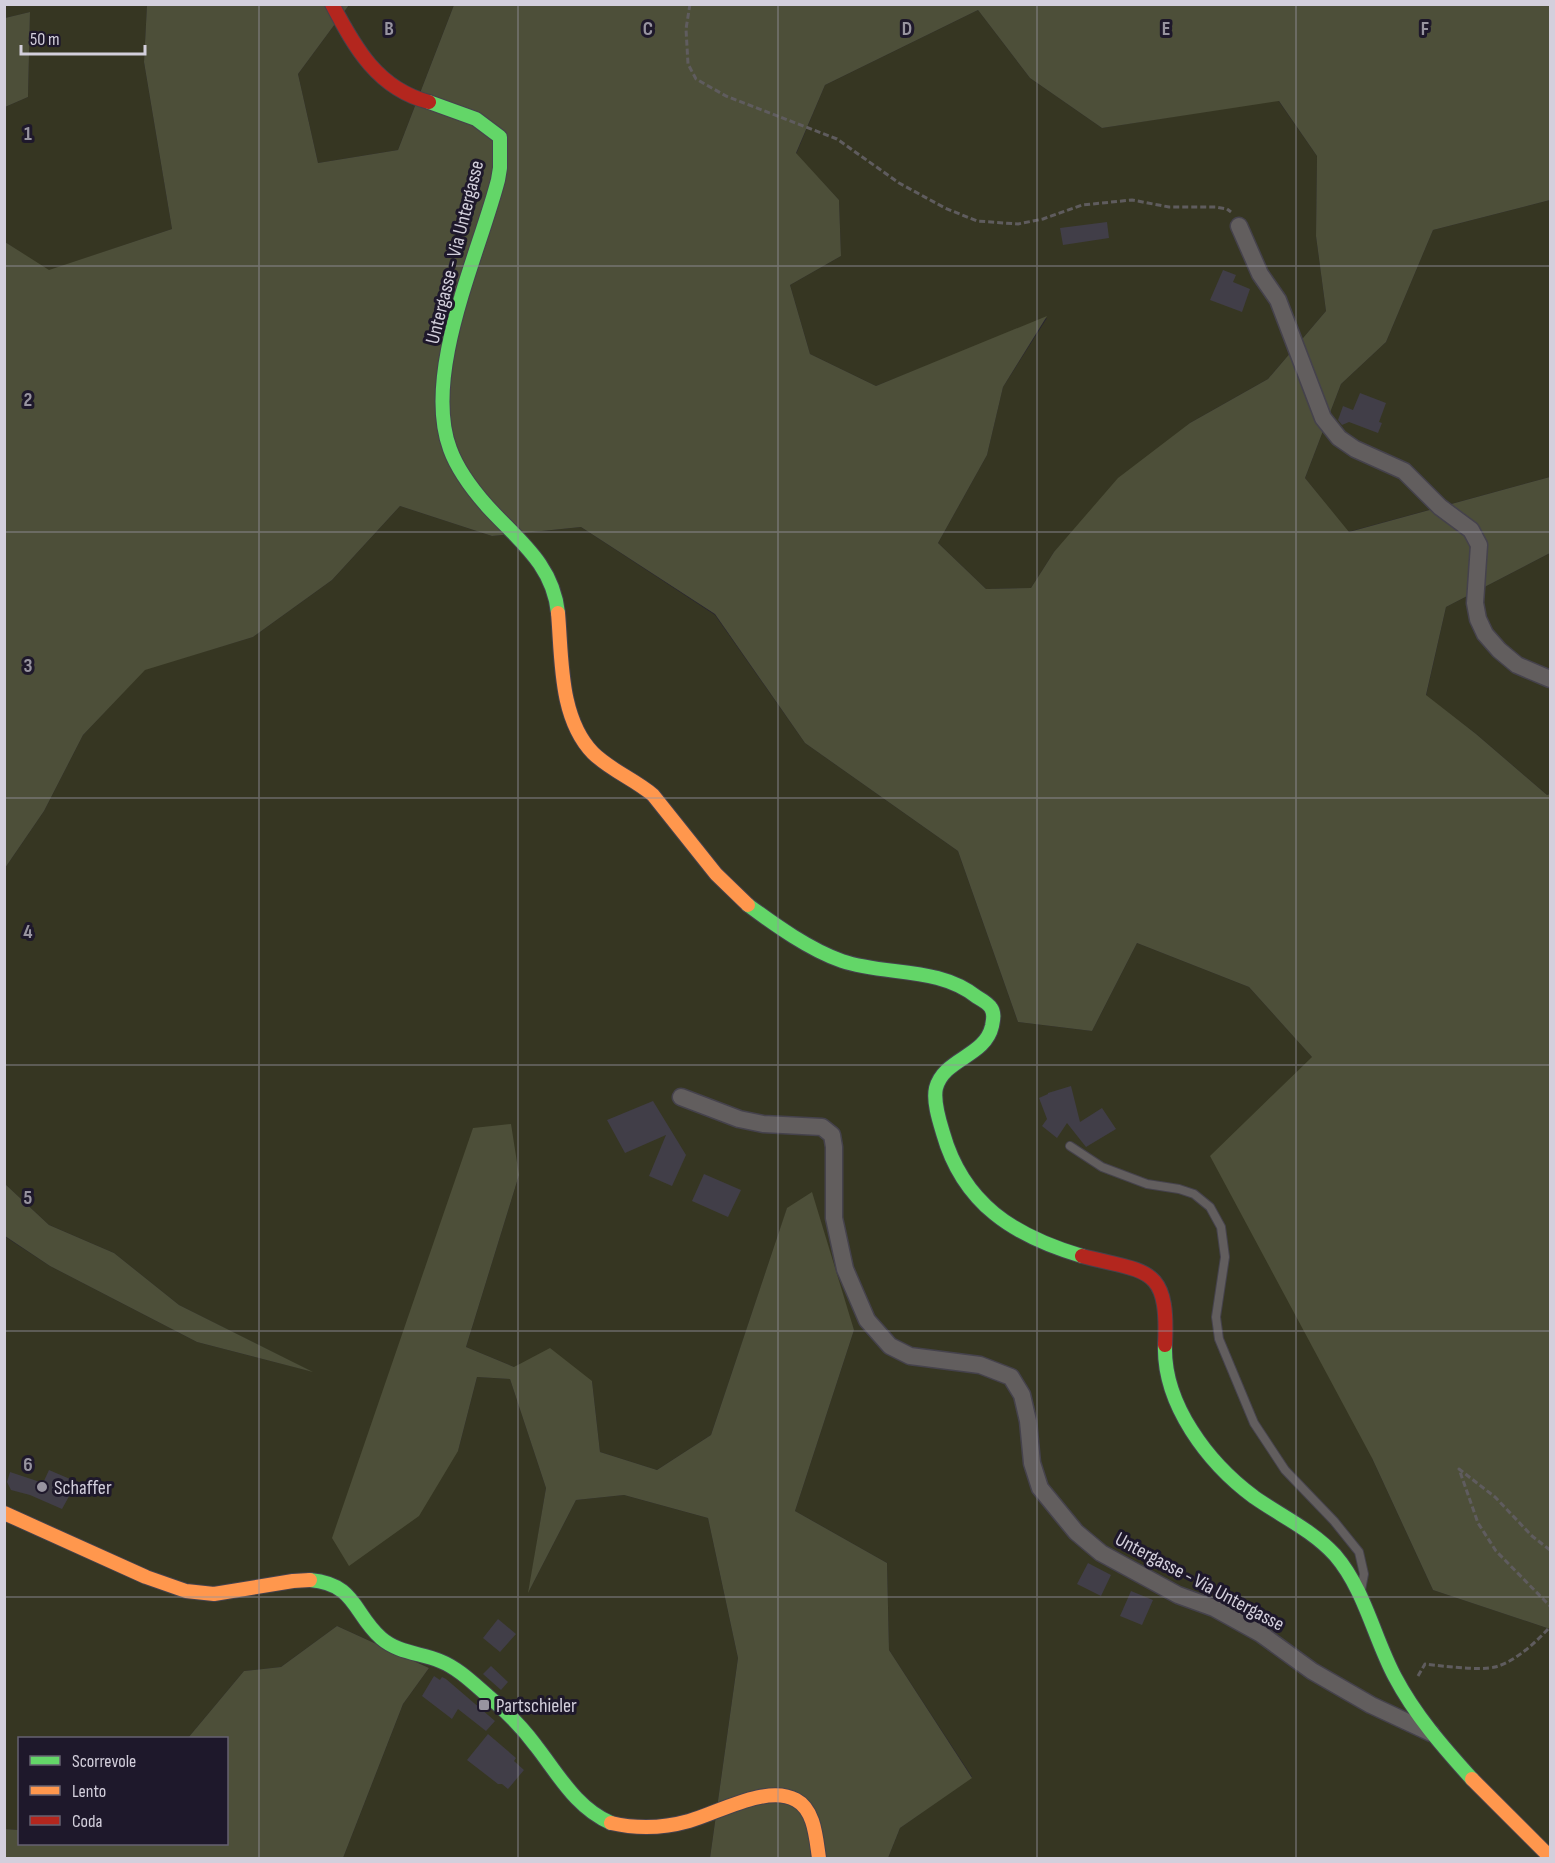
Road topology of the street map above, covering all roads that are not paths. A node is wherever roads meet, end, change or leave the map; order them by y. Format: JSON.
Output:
{"nodes":[{"id":1,"x":332,"y":4,"type":"edge"},
{"id":2,"x":1239,"y":226,"type":"road end"},
{"id":3,"x":1551,"y":679,"type":"edge"},
{"id":4,"x":681,"y":1097,"type":"dead end"},
{"id":5,"x":1070,"y":1146,"type":"dead end"},
{"id":6,"x":4,"y":1513,"type":"edge"},
{"id":7,"x":1359,"y":1598,"type":"junction"},
{"id":8,"x":1432,"y":1733,"type":"junction"},
{"id":9,"x":1551,"y":1857,"type":"edge"},
{"id":10,"x":819,"y":1858,"type":"edge"}],
"edges":[{"from":1,"to":7,"type":"street","name":"Untergasse - Via Untergasse"},
{"from":2,"to":3,"type":"street"},
{"from":4,"to":8,"type":"street","name":"Untergasse - Via Untergasse"},
{"from":5,"to":7,"type":"lane"},
{"from":6,"to":10,"type":"street"},
{"from":7,"to":8,"type":"street","name":"Untergasse - Via Untergasse"},
{"from":8,"to":9,"type":"street","name":"Untergasse - Via Untergasse"}]}
